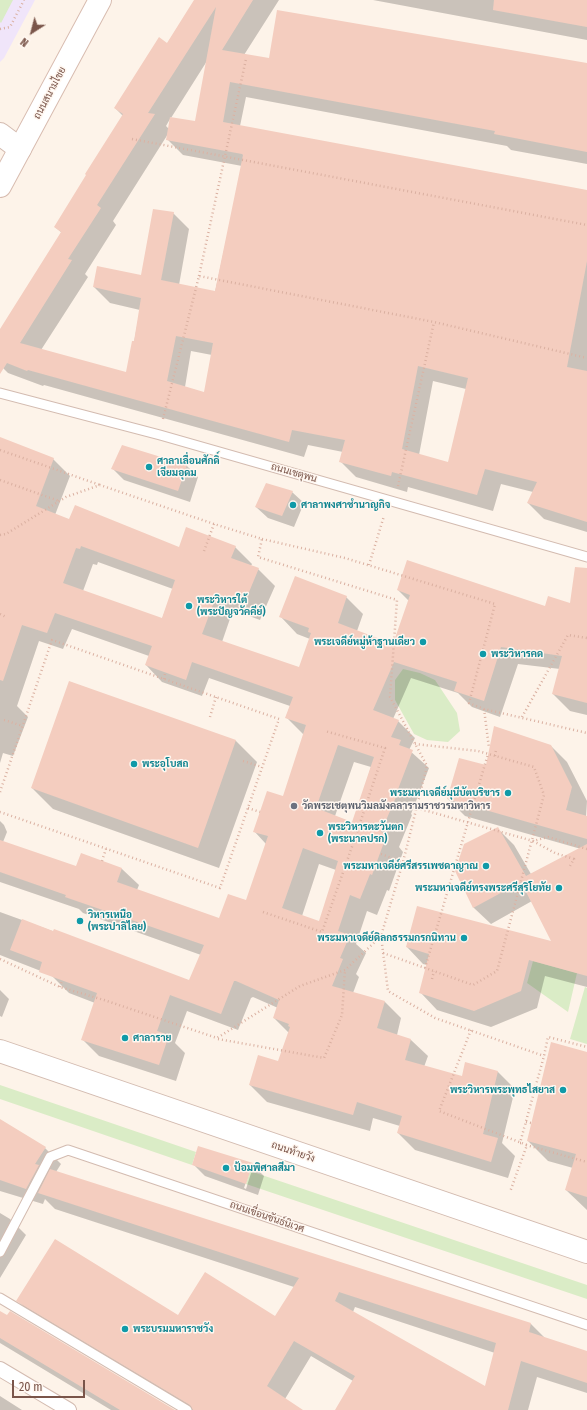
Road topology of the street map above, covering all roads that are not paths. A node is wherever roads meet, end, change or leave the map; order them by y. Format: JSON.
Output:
{"nodes":[{"id":1,"x":100,"y":0,"type":"edge"},
{"id":2,"x":0,"y":134,"type":"edge"},
{"id":3,"x":20,"y":149,"type":"junction"},
{"id":4,"x":0,"y":186,"type":"edge"},
{"id":5,"x":0,"y":393,"type":"edge"},
{"id":6,"x":587,"y":557,"type":"edge"},
{"id":7,"x":0,"y":1051,"type":"edge"},
{"id":8,"x":0,"y":1252,"type":"edge"},
{"id":9,"x":587,"y":1252,"type":"edge"},
{"id":10,"x":0,"y":1298,"type":"edge"},
{"id":11,"x":587,"y":1325,"type":"edge"},
{"id":12,"x":0,"y":1369,"type":"edge"},
{"id":13,"x":69,"y":1410,"type":"edge"},
{"id":14,"x":187,"y":1410,"type":"edge"}],
"edges":[{"from":1,"to":3,"type":"street","name":"ถนนสนามไชย"},
{"from":2,"to":3,"type":"street"},
{"from":3,"to":4,"type":"street","name":"ถนนสนามไชย"},
{"from":5,"to":6,"type":"lane","name":"ถนนเชตุพน"},
{"from":7,"to":9,"type":"street","name":"ถนนท้ายวัง"},
{"from":8,"to":11,"type":"lane","name":"ถนนเขื่อนขันธ์นิเวศ"},
{"from":10,"to":14,"type":"lane"},
{"from":12,"to":13,"type":"street"}]}
